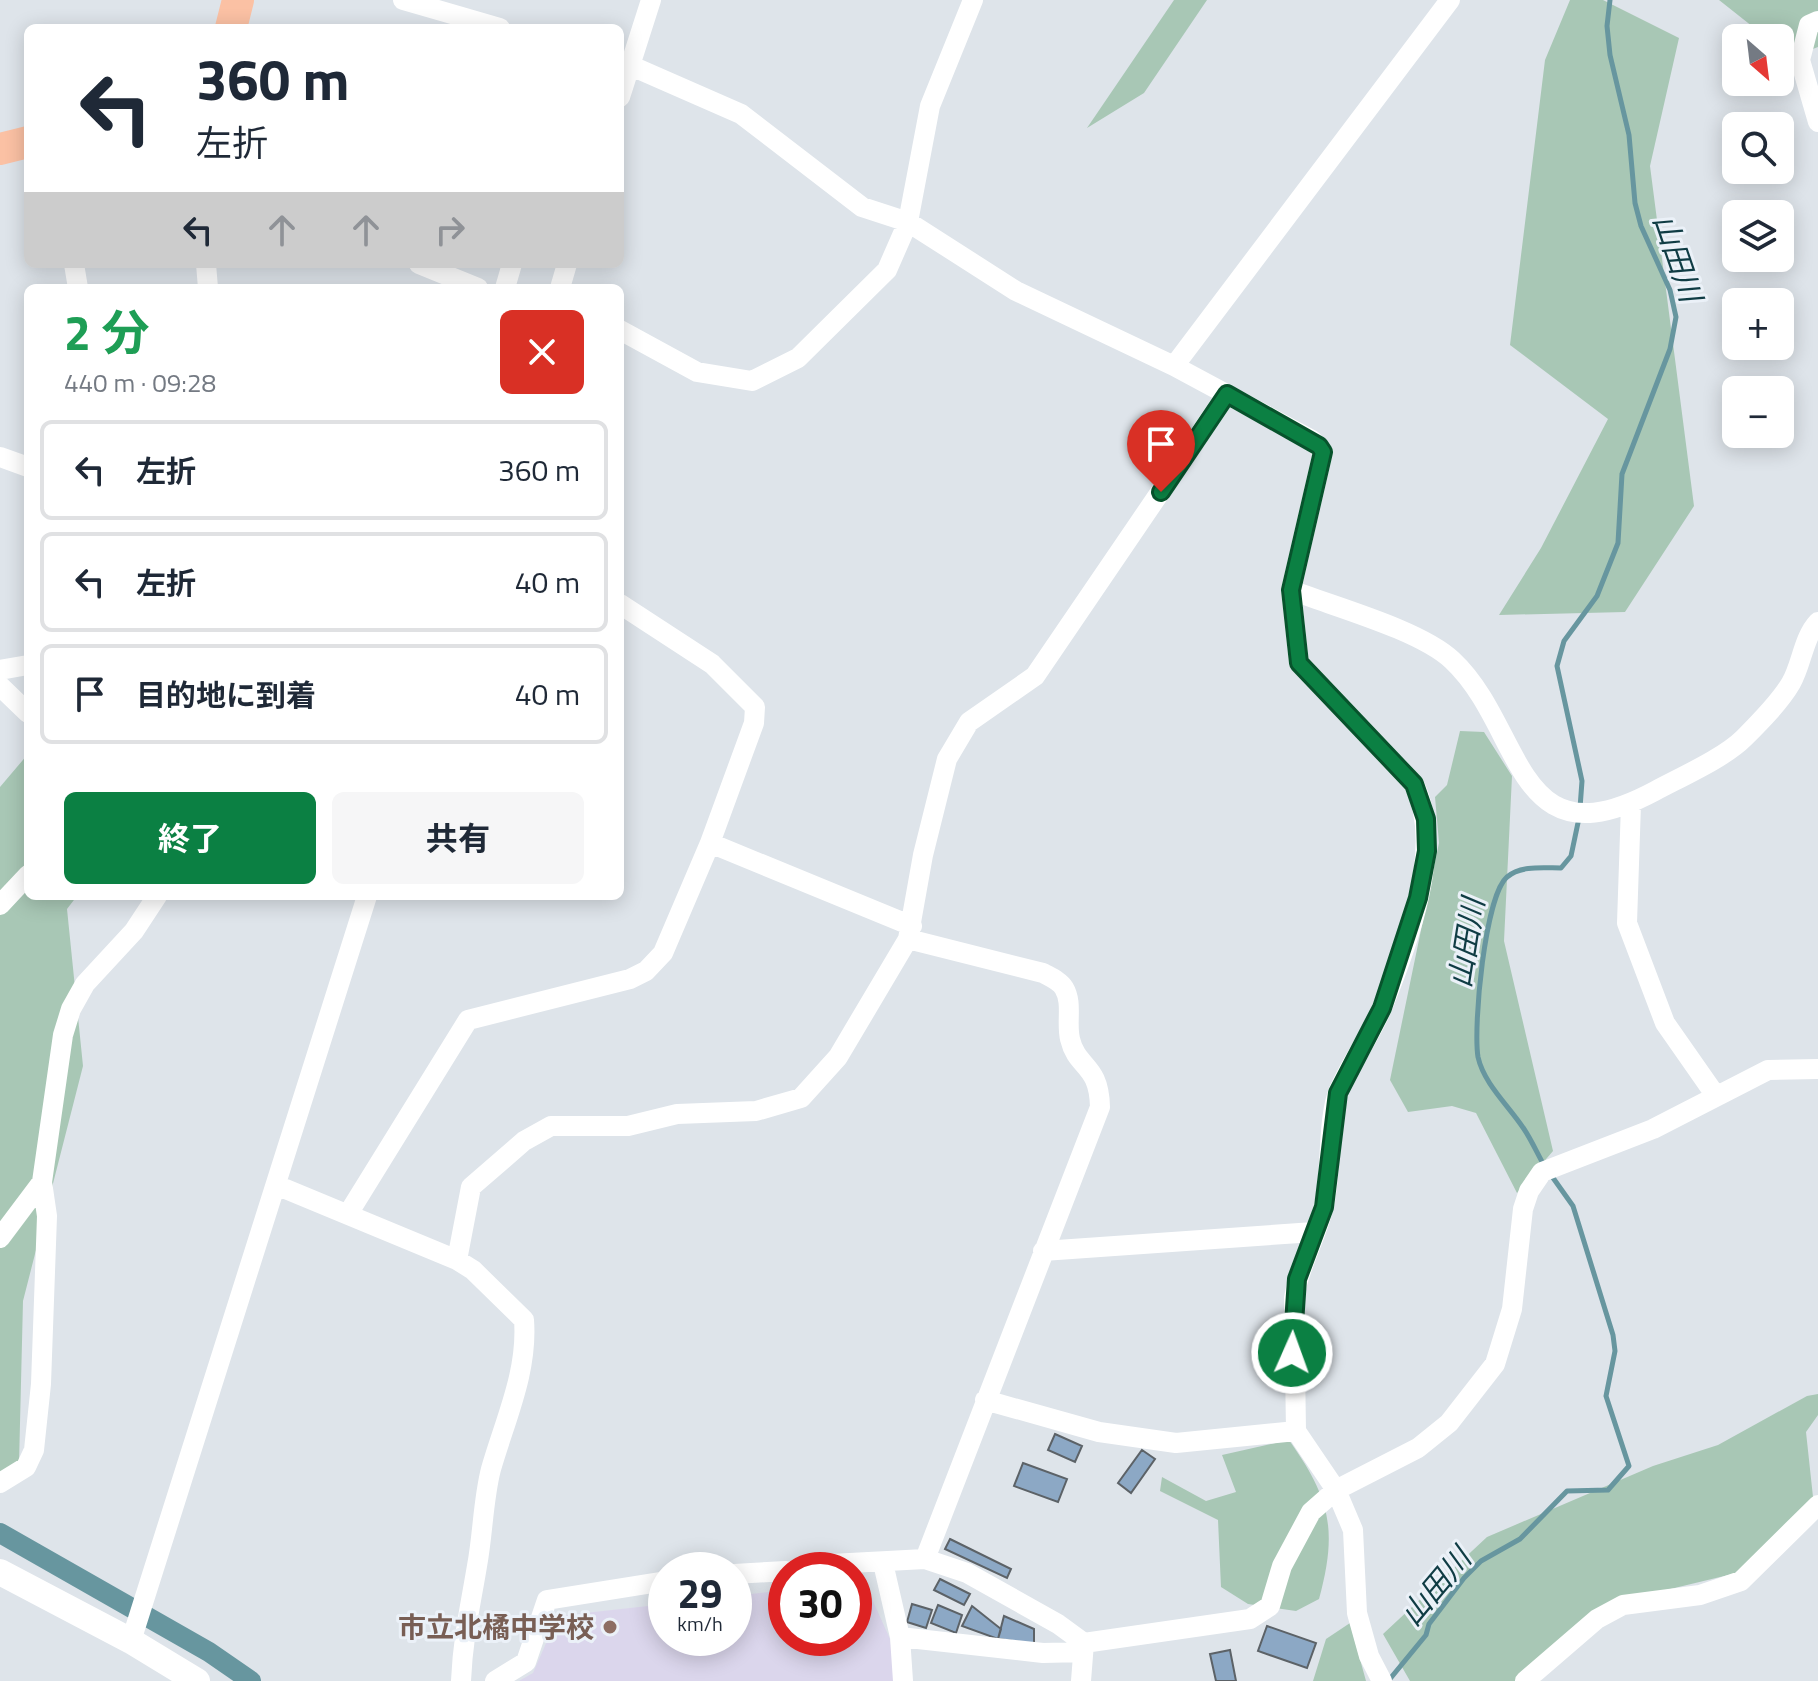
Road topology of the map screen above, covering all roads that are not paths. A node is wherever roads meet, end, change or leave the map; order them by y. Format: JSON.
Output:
{"nodes":[{"id":1,"x":238,"y":0,"type":"edge"},
{"id":2,"x":403,"y":0,"type":"edge"},
{"id":3,"x":651,"y":0,"type":"edge"},
{"id":4,"x":973,"y":0,"type":"edge"},
{"id":5,"x":1450,"y":0,"type":"edge"},
{"id":6,"x":438,"y":20,"type":"edge"},
{"id":7,"x":1818,"y":21,"type":"edge"},
{"id":8,"x":232,"y":24,"type":"edge"},
{"id":9,"x":469,"y":24,"type":"edge"},
{"id":10,"x":625,"y":62,"type":"edge"},
{"id":11,"x":1818,"y":122,"type":"edge"},
{"id":12,"x":24,"y":143,"type":"edge"},
{"id":13,"x":0,"y":149,"type":"edge"},
{"id":14,"x":908,"y":222,"type":"junction"},
{"id":15,"x":429,"y":268,"type":"edge"},
{"id":16,"x":468,"y":284,"type":"edge"},
{"id":17,"x":624,"y":332,"type":"edge"},
{"id":18,"x":1174,"y":366,"type":"junction"},
{"id":19,"x":1227,"y":394,"type":"junction"},
{"id":20,"x":0,"y":457,"type":"edge"},
{"id":21,"x":24,"y":466,"type":"edge"},
{"id":22,"x":1291,"y":590,"type":"junction"},
{"id":23,"x":624,"y":607,"type":"edge"},
{"id":24,"x":1818,"y":622,"type":"edge"},
{"id":25,"x":24,"y":666,"type":"edge"},
{"id":26,"x":0,"y":670,"type":"edge"},
{"id":27,"x":0,"y":686,"type":"edge"},
{"id":28,"x":24,"y":709,"type":"edge"},
{"id":29,"x":1631,"y":804,"type":"junction"},
{"id":30,"x":710,"y":843,"type":"junction"},
{"id":31,"x":24,"y":879,"type":"edge"},
{"id":32,"x":154,"y":900,"type":"edge"},
{"id":33,"x":366,"y":900,"type":"edge"},
{"id":34,"x":0,"y":905,"type":"edge"},
{"id":35,"x":910,"y":932,"type":"junction"},
{"id":36,"x":1818,"y":1069,"type":"edge"},
{"id":37,"x":1716,"y":1096,"type":"junction"},
{"id":38,"x":42,"y":1182,"type":"junction"},
{"id":39,"x":276,"y":1185,"type":"junction"},
{"id":40,"x":348,"y":1214,"type":"junction"},
{"id":41,"x":1314,"y":1232,"type":"junction"},
{"id":42,"x":0,"y":1238,"type":"edge"},
{"id":43,"x":1043,"y":1251,"type":"junction"},
{"id":44,"x":457,"y":1260,"type":"junction"},
{"id":45,"x":985,"y":1400,"type":"junction"},
{"id":46,"x":1296,"y":1431,"type":"junction"},
{"id":47,"x":0,"y":1483,"type":"edge"},
{"id":48,"x":1336,"y":1490,"type":"junction"},
{"id":49,"x":1818,"y":1505,"type":"edge"},
{"id":50,"x":925,"y":1559,"type":"junction"},
{"id":51,"x":872,"y":1563,"type":"edge"},
{"id":52,"x":883,"y":1563,"type":"junction"},
{"id":53,"x":0,"y":1572,"type":"edge"},
{"id":54,"x":648,"y":1584,"type":"edge"},
{"id":55,"x":900,"y":1637,"type":"junction"},
{"id":56,"x":131,"y":1641,"type":"junction"},
{"id":57,"x":1083,"y":1648,"type":"junction"},
{"id":58,"x":197,"y":1681,"type":"edge"},
{"id":59,"x":461,"y":1681,"type":"edge"},
{"id":60,"x":495,"y":1681,"type":"edge"},
{"id":61,"x":903,"y":1681,"type":"edge"},
{"id":62,"x":1081,"y":1681,"type":"edge"},
{"id":63,"x":1382,"y":1681,"type":"edge"},
{"id":64,"x":1525,"y":1681,"type":"edge"}],
"edges":[{"from":1,"to":8,"type":"main road"},
{"from":2,"to":6,"type":"street"},
{"from":3,"to":10,"type":"street"},
{"from":4,"to":14,"type":"street"},
{"from":5,"to":18,"type":"street"},
{"from":6,"to":9,"type":"street"},
{"from":7,"to":11,"type":"street"},
{"from":10,"to":14,"type":"street"},
{"from":12,"to":13,"type":"main road"},
{"from":14,"to":17,"type":"street"},
{"from":14,"to":18,"type":"street"},
{"from":15,"to":16,"type":"street"},
{"from":18,"to":19,"type":"street"},
{"from":19,"to":22,"type":"street"},
{"from":19,"to":35,"type":"street"},
{"from":20,"to":21,"type":"street"},
{"from":22,"to":29,"type":"street"},
{"from":22,"to":41,"type":"street"},
{"from":23,"to":30,"type":"street"},
{"from":24,"to":29,"type":"street"},
{"from":25,"to":26,"type":"street"},
{"from":27,"to":28,"type":"street"},
{"from":29,"to":37,"type":"street"},
{"from":30,"to":35,"type":"street"},
{"from":30,"to":40,"type":"street"},
{"from":31,"to":34,"type":"street"},
{"from":32,"to":38,"type":"street"},
{"from":33,"to":39,"type":"street"},
{"from":35,"to":43,"type":"street"},
{"from":35,"to":44,"type":"street"},
{"from":36,"to":37,"type":"street"},
{"from":37,"to":48,"type":"street"},
{"from":38,"to":42,"type":"street"},
{"from":38,"to":47,"type":"street"},
{"from":39,"to":40,"type":"street"},
{"from":39,"to":56,"type":"street"},
{"from":40,"to":44,"type":"street"},
{"from":41,"to":43,"type":"street"},
{"from":41,"to":46,"type":"street"},
{"from":43,"to":45,"type":"street"},
{"from":44,"to":59,"type":"street"},
{"from":45,"to":46,"type":"street"},
{"from":45,"to":50,"type":"street"},
{"from":46,"to":48,"type":"street"},
{"from":48,"to":57,"type":"street"},
{"from":48,"to":63,"type":"street"},
{"from":49,"to":64,"type":"street"},
{"from":50,"to":52,"type":"street"},
{"from":50,"to":57,"type":"street"},
{"from":51,"to":52,"type":"street"},
{"from":52,"to":55,"type":"street"},
{"from":53,"to":56,"type":"street"},
{"from":54,"to":60,"type":"street"},
{"from":55,"to":57,"type":"street"},
{"from":55,"to":61,"type":"street"},
{"from":56,"to":58,"type":"street"},
{"from":57,"to":62,"type":"street"}]}
